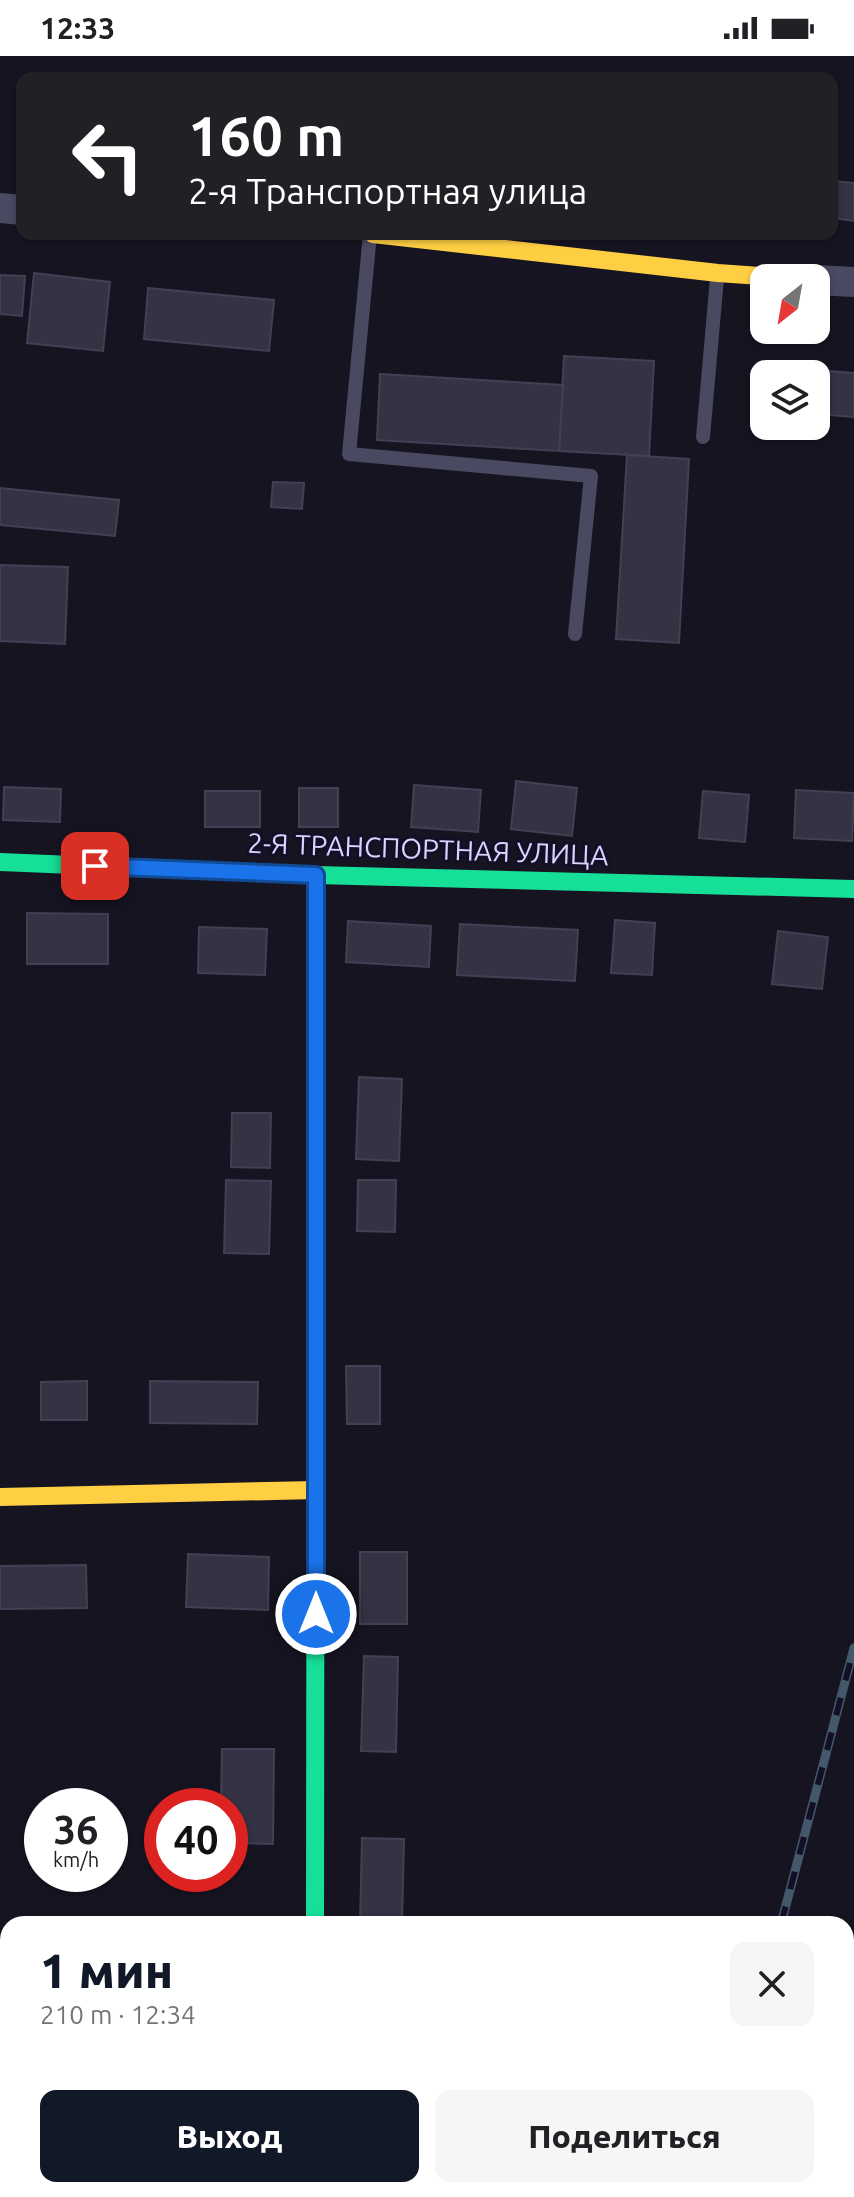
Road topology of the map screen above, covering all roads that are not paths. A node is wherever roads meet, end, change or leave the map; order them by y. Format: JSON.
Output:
{"nodes":[{"id":1,"x":371,"y":240,"type":"edge"},
{"id":2,"x":425,"y":240,"type":"edge"},
{"id":3,"x":718,"y":273,"type":"junction"},
{"id":4,"x":750,"y":275,"type":"edge"},
{"id":5,"x":830,"y":281,"type":"edge"},
{"id":6,"x":854,"y":282,"type":"edge"},
{"id":7,"x":703,"y":437,"type":"dead end"},
{"id":8,"x":575,"y":634,"type":"dead end"},
{"id":9,"x":0,"y":862,"type":"edge"},
{"id":10,"x":316,"y":875,"type":"junction"},
{"id":11,"x":854,"y":889,"type":"edge"},
{"id":12,"x":316,"y":1490,"type":"junction"},
{"id":13,"x":0,"y":1497,"type":"edge"},
{"id":14,"x":315,"y":1916,"type":"edge"}],
"edges":[{"from":1,"to":8,"type":"lane"},
{"from":2,"to":3,"type":"street"},
{"from":3,"to":4,"type":"street"},
{"from":3,"to":7,"type":"lane"},
{"from":5,"to":6,"type":"street"},
{"from":9,"to":10,"type":"street","name":"2-Я ТРАНСПОРТНАЯ УЛИЦА"},
{"from":10,"to":11,"type":"street","name":"2-Я ТРАНСПОРТНАЯ УЛИЦА"},
{"from":10,"to":12,"type":"street"},
{"from":12,"to":13,"type":"street"},
{"from":12,"to":14,"type":"street"}]}
